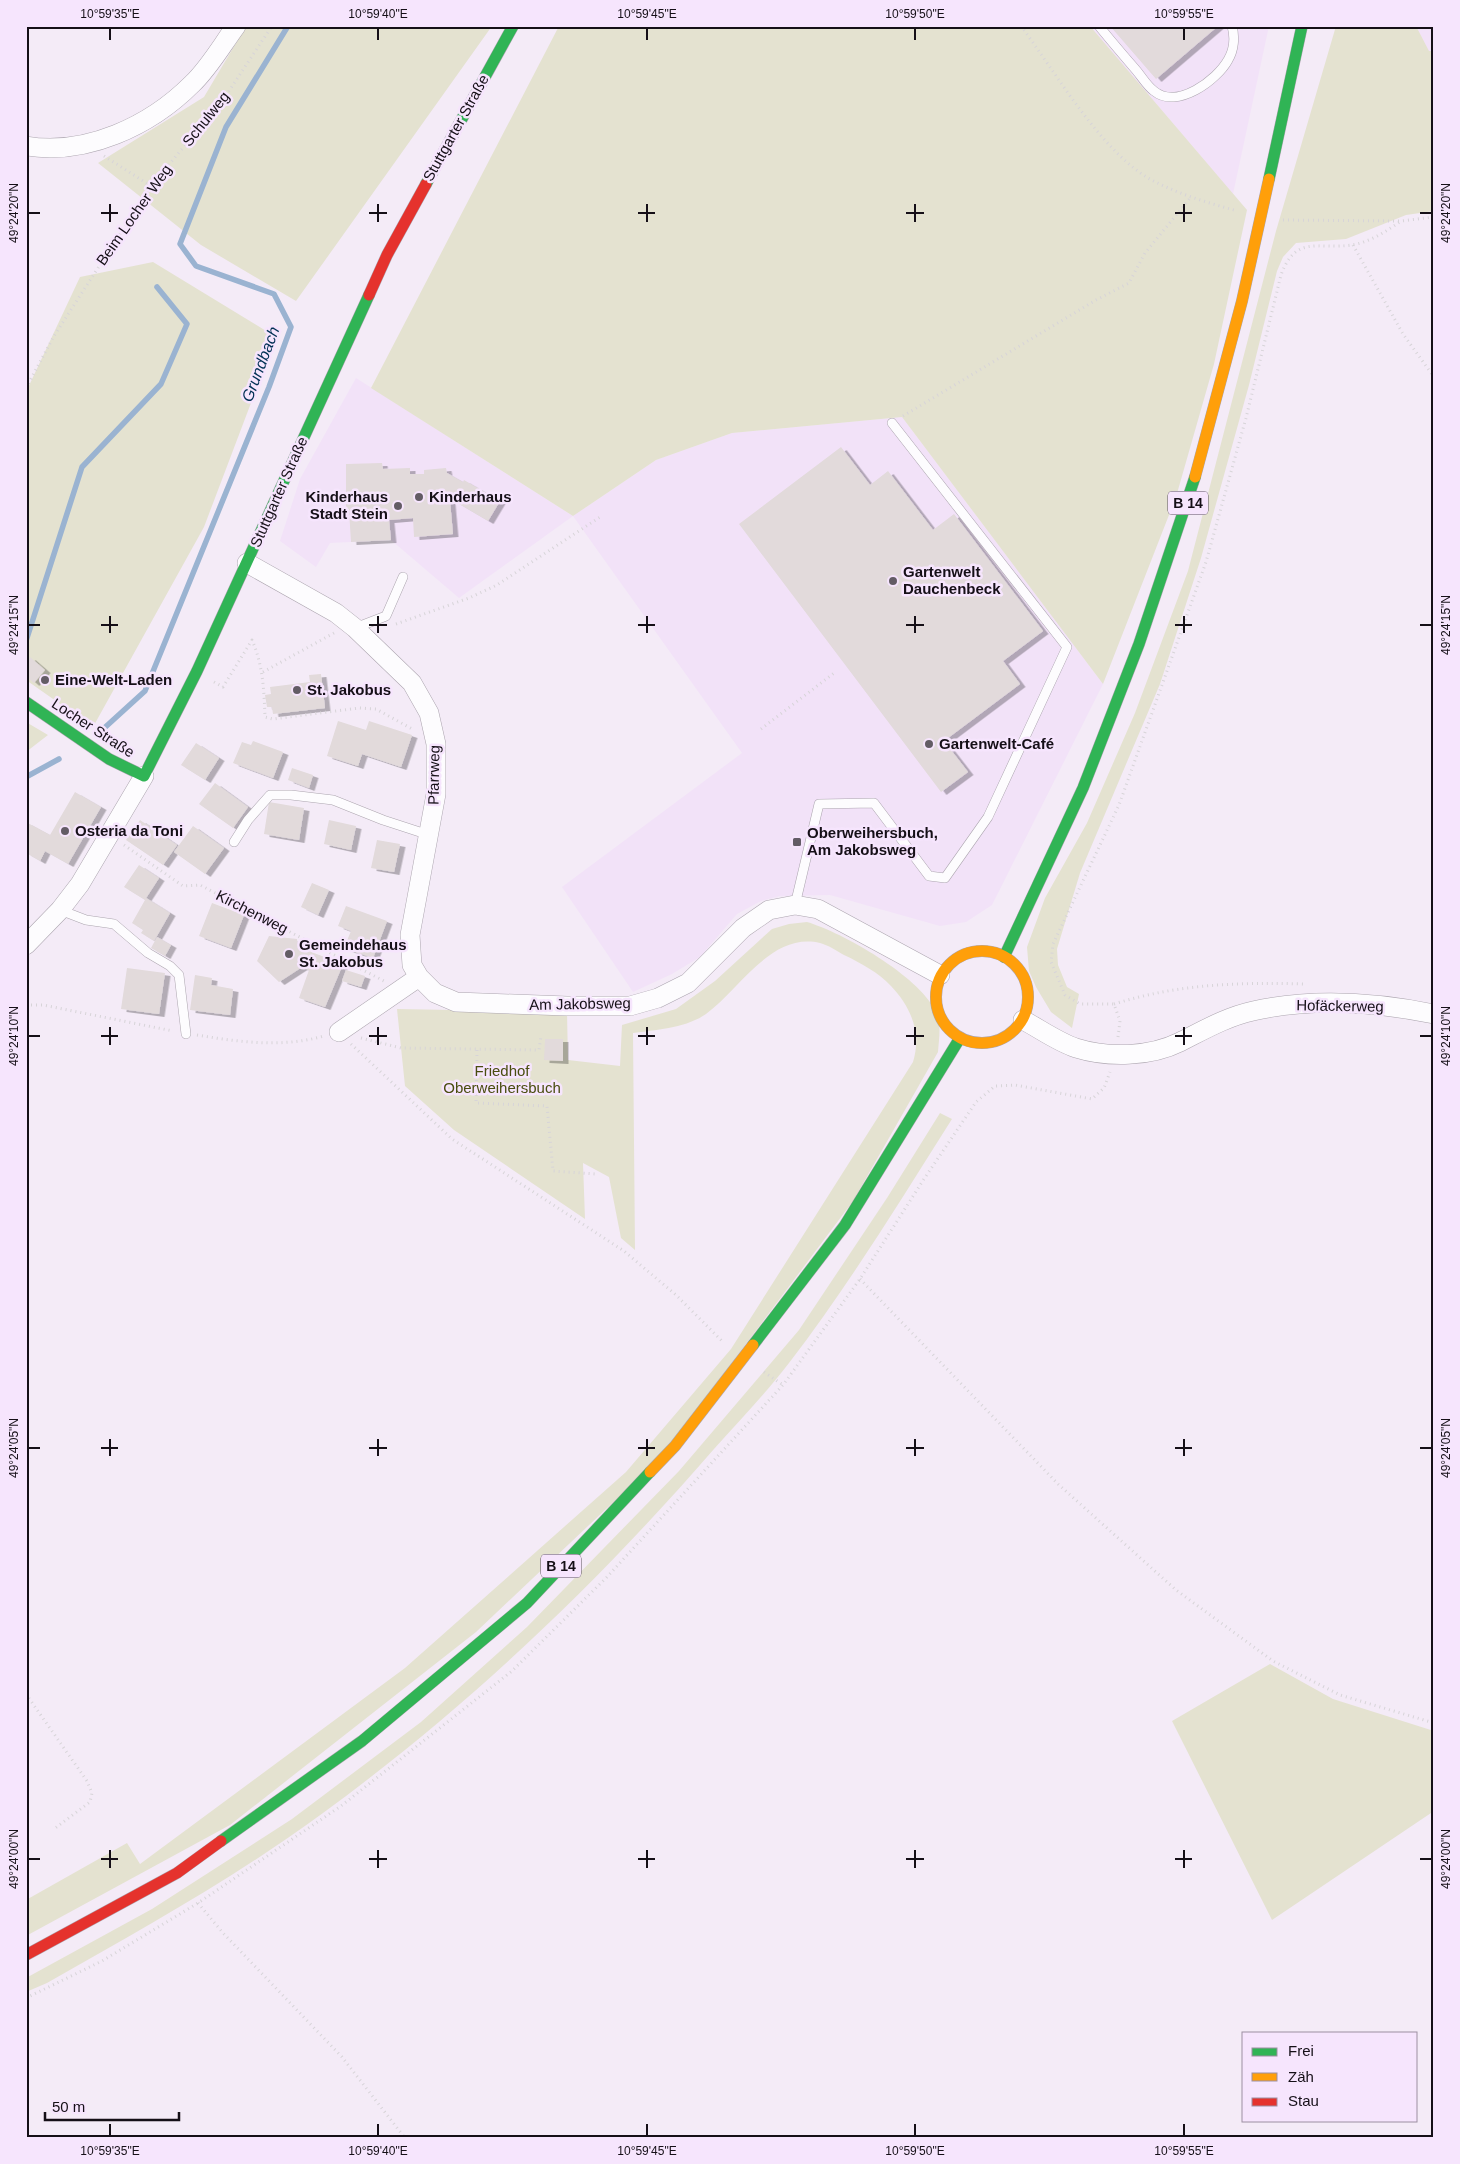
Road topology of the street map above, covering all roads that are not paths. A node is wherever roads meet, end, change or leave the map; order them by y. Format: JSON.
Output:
{"nodes":[{"id":1,"x":236,"y":26,"type":"edge"},
{"id":2,"x":513,"y":26,"type":"edge"},
{"id":3,"x":1099,"y":26,"type":"edge"},
{"id":4,"x":1232,"y":26,"type":"edge"},
{"id":5,"x":1302,"y":26,"type":"edge"},
{"id":6,"x":26,"y":146,"type":"edge"},
{"id":7,"x":892,"y":423,"type":"road end"},
{"id":8,"x":247,"y":563,"type":"junction"},
{"id":9,"x":403,"y":577,"type":"dead end"},
{"id":10,"x":353,"y":626,"type":"junction"},
{"id":11,"x":26,"y":702,"type":"edge"},
{"id":12,"x":144,"y":776,"type":"junction"},
{"id":13,"x":429,"y":835,"type":"junction"},
{"id":14,"x":234,"y":842,"type":"dead end"},
{"id":15,"x":795,"y":905,"type":"junction"},
{"id":16,"x":60,"y":910,"type":"junction"},
{"id":17,"x":26,"y":944,"type":"edge"},
{"id":18,"x":1004,"y":957,"type":"junction"},
{"id":19,"x":940,"y":975,"type":"junction"},
{"id":20,"x":419,"y":976,"type":"junction"},
{"id":21,"x":1434,"y":1014,"type":"edge"},
{"id":22,"x":1023,"y":1020,"type":"junction"},
{"id":23,"x":339,"y":1032,"type":"road end"},
{"id":24,"x":186,"y":1034,"type":"dead end"},
{"id":25,"x":960,"y":1038,"type":"junction"},
{"id":26,"x":26,"y":1955,"type":"edge"}],
"edges":[{"from":1,"to":6,"type":"street"},
{"from":2,"to":8,"type":"main road","name":"Stuttgarter Straße"},
{"from":3,"to":4,"type":"lane"},
{"from":5,"to":18,"type":"main road","number":"B 14"},
{"from":7,"to":15,"type":"lane"},
{"from":8,"to":10,"type":"street","name":"Pfarrweg"},
{"from":8,"to":12,"type":"main road","name":"Stuttgarter Straße"},
{"from":9,"to":10,"type":"lane"},
{"from":10,"to":13,"type":"street","name":"Pfarrweg"},
{"from":11,"to":12,"type":"main road","name":"Locher Straße"},
{"from":12,"to":16,"type":"street","name":"Stuttgarter Straße"},
{"from":13,"to":14,"type":"lane"},
{"from":13,"to":20,"type":"street","name":"Pfarrweg"},
{"from":15,"to":19,"type":"street","name":"Am Jakobsweg"},
{"from":15,"to":20,"type":"street","name":"Am Jakobsweg"},
{"from":16,"to":17,"type":"street","name":"Stuttgarter Straße"},
{"from":16,"to":24,"type":"lane"},
{"from":18,"to":19,"type":"main road"},
{"from":18,"to":22,"type":"main road"},
{"from":19,"to":25,"type":"main road"},
{"from":20,"to":23,"type":"street"},
{"from":21,"to":22,"type":"street","name":"Hofäckerweg"},
{"from":22,"to":25,"type":"main road"},
{"from":25,"to":26,"type":"main road","number":"B 14"}]}
